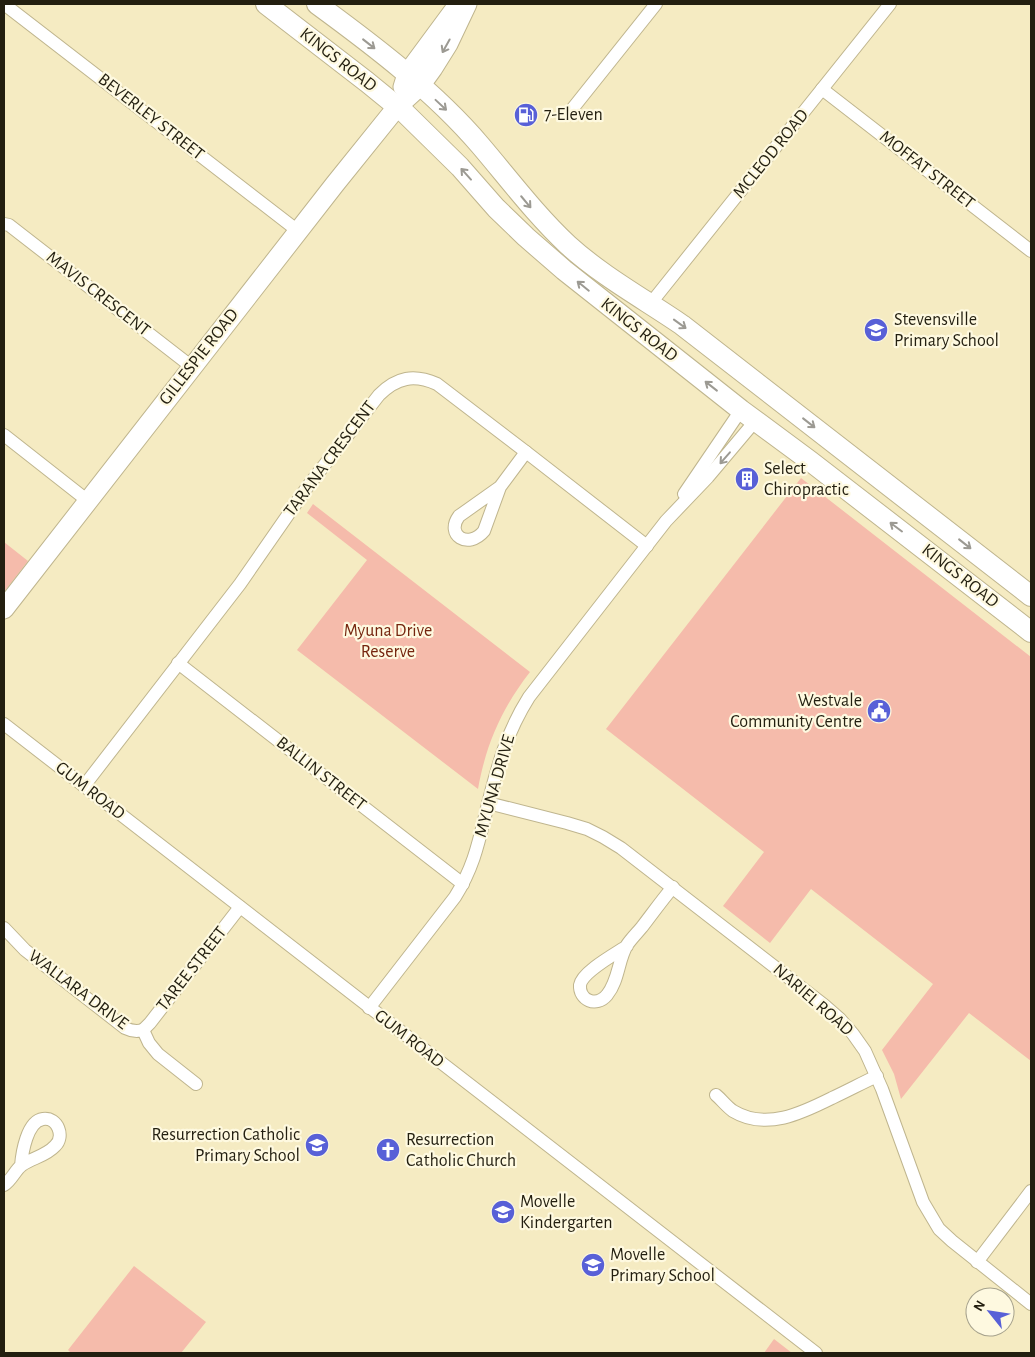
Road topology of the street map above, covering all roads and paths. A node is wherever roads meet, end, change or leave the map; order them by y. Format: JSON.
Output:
{"nodes":[{"id":1,"x":4,"y":4,"type":"edge"},
{"id":2,"x":266,"y":4,"type":"edge"},
{"id":3,"x":317,"y":4,"type":"edge"},
{"id":4,"x":459,"y":4,"type":"edge"},
{"id":5,"x":467,"y":4,"type":"edge"},
{"id":6,"x":656,"y":4,"type":"edge"},
{"id":7,"x":890,"y":4,"type":"edge"},
{"id":8,"x":414,"y":80,"type":"junction"},
{"id":9,"x":822,"y":89,"type":"junction"},
{"id":10,"x":397,"y":107,"type":"junction"},
{"id":11,"x":573,"y":108,"type":"dead end"},
{"id":12,"x":4,"y":224,"type":"edge"},
{"id":13,"x":298,"y":231,"type":"junction"},
{"id":14,"x":1031,"y":251,"type":"edge"},
{"id":15,"x":651,"y":304,"type":"junction"},
{"id":16,"x":192,"y":367,"type":"junction"},
{"id":17,"x":764,"y":389,"type":"junction"},
{"id":18,"x":748,"y":415,"type":"junction"},
{"id":19,"x":4,"y":435,"type":"edge"},
{"id":20,"x":526,"y":452,"type":"junction"},
{"id":21,"x":500,"y":487,"type":"dead end"},
{"id":22,"x":88,"y":501,"type":"junction"},
{"id":23,"x":666,"y":521,"type":"junction"},
{"id":24,"x":646,"y":546,"type":"junction"},
{"id":25,"x":1031,"y":596,"type":"edge"},
{"id":26,"x":4,"y":609,"type":"edge"},
{"id":27,"x":1031,"y":632,"type":"edge"},
{"id":28,"x":178,"y":663,"type":"junction"},
{"id":29,"x":4,"y":724,"type":"edge"},
{"id":30,"x":84,"y":786,"type":"junction"},
{"id":31,"x":488,"y":803,"type":"junction"},
{"id":32,"x":463,"y":884,"type":"junction"},
{"id":33,"x":673,"y":887,"type":"junction"},
{"id":34,"x":240,"y":907,"type":"junction"},
{"id":35,"x":4,"y":928,"type":"edge"},
{"id":36,"x":627,"y":946,"type":"dead end"},
{"id":37,"x":369,"y":1008,"type":"junction"},
{"id":38,"x":143,"y":1030,"type":"junction"},
{"id":39,"x":877,"y":1076,"type":"junction"},
{"id":40,"x":196,"y":1084,"type":"dead end"},
{"id":41,"x":716,"y":1095,"type":"dead end"},
{"id":42,"x":21,"y":1166,"type":"dead end"},
{"id":43,"x":4,"y":1185,"type":"edge"},
{"id":44,"x":1031,"y":1191,"type":"edge"},
{"id":45,"x":977,"y":1262,"type":"junction"},
{"id":46,"x":1031,"y":1304,"type":"edge"},
{"id":47,"x":816,"y":1353,"type":"edge"}],
"edges":[{"from":1,"to":13,"type":"street","name":"BEVERLEY STREET"},
{"from":2,"to":10,"type":"main road","name":"KINGS ROAD"},
{"from":3,"to":8,"type":"main road","name":"KINGS ROAD","one_way":true},
{"from":4,"to":8,"type":"street","name":"GILLESPIE ROAD"},
{"from":5,"to":8,"type":"street","name":"GILLESPIE ROAD","one_way":true},
{"from":6,"to":11,"type":"street"},
{"from":7,"to":9,"type":"street","name":"MCLEOD ROAD"},
{"from":8,"to":10,"type":"street","name":"GILLESPIE ROAD"},
{"from":8,"to":15,"type":"main road","name":"KINGS ROAD","one_way":true},
{"from":9,"to":14,"type":"street","name":"MOFFAT STREET"},
{"from":9,"to":15,"type":"street","name":"MCLEOD ROAD"},
{"from":10,"to":13,"type":"street","name":"GILLESPIE ROAD"},
{"from":18,"to":10,"type":"main road","name":"KINGS ROAD","one_way":true},
{"from":12,"to":16,"type":"street","name":"MAVIS CRESCENT"},
{"from":13,"to":16,"type":"street","name":"GILLESPIE ROAD"},
{"from":15,"to":17,"type":"main road","name":"KINGS ROAD","one_way":true},
{"from":16,"to":22,"type":"street","name":"GILLESPIE ROAD"},
{"from":17,"to":18,"type":"main road"},
{"from":17,"to":25,"type":"main road","name":"KINGS ROAD","one_way":true},
{"from":18,"to":23,"type":"street","name":"MYUNA DRIVE"},
{"from":18,"to":23,"type":"street","name":"MYUNA DRIVE","one_way":true},
{"from":27,"to":18,"type":"main road","name":"KINGS ROAD","one_way":true},
{"from":19,"to":22,"type":"street"},
{"from":20,"to":21,"type":"street"},
{"from":20,"to":24,"type":"street","name":"TARANA CRESCENT"},
{"from":20,"to":28,"type":"street","name":"TARANA CRESCENT"},
{"from":22,"to":26,"type":"street","name":"GILLESPIE ROAD"},
{"from":23,"to":24,"type":"street","name":"MYUNA DRIVE"},
{"from":24,"to":31,"type":"street","name":"MYUNA DRIVE"},
{"from":28,"to":30,"type":"street","name":"TARANA CRESCENT"},
{"from":28,"to":32,"type":"street","name":"BALLIN STREET"},
{"from":29,"to":30,"type":"street","name":"GUM ROAD"},
{"from":30,"to":34,"type":"street","name":"GUM ROAD"},
{"from":31,"to":32,"type":"street","name":"MYUNA DRIVE"},
{"from":31,"to":33,"type":"street","name":"NARIEL ROAD"},
{"from":32,"to":37,"type":"street","name":"MYUNA DRIVE"},
{"from":33,"to":36,"type":"street"},
{"from":33,"to":39,"type":"street","name":"NARIEL ROAD"},
{"from":34,"to":37,"type":"street","name":"GUM ROAD"},
{"from":34,"to":38,"type":"street","name":"TAREE STREET"},
{"from":35,"to":38,"type":"street","name":"WALLARA DRIVE"},
{"from":37,"to":47,"type":"street","name":"GUM ROAD"},
{"from":38,"to":40,"type":"street","name":"WALLARA DRIVE"},
{"from":39,"to":41,"type":"street"},
{"from":39,"to":45,"type":"street","name":"NARIEL ROAD"},
{"from":42,"to":43,"type":"street"},
{"from":44,"to":45,"type":"street"},
{"from":45,"to":46,"type":"street","name":"NARIEL ROAD"}]}
